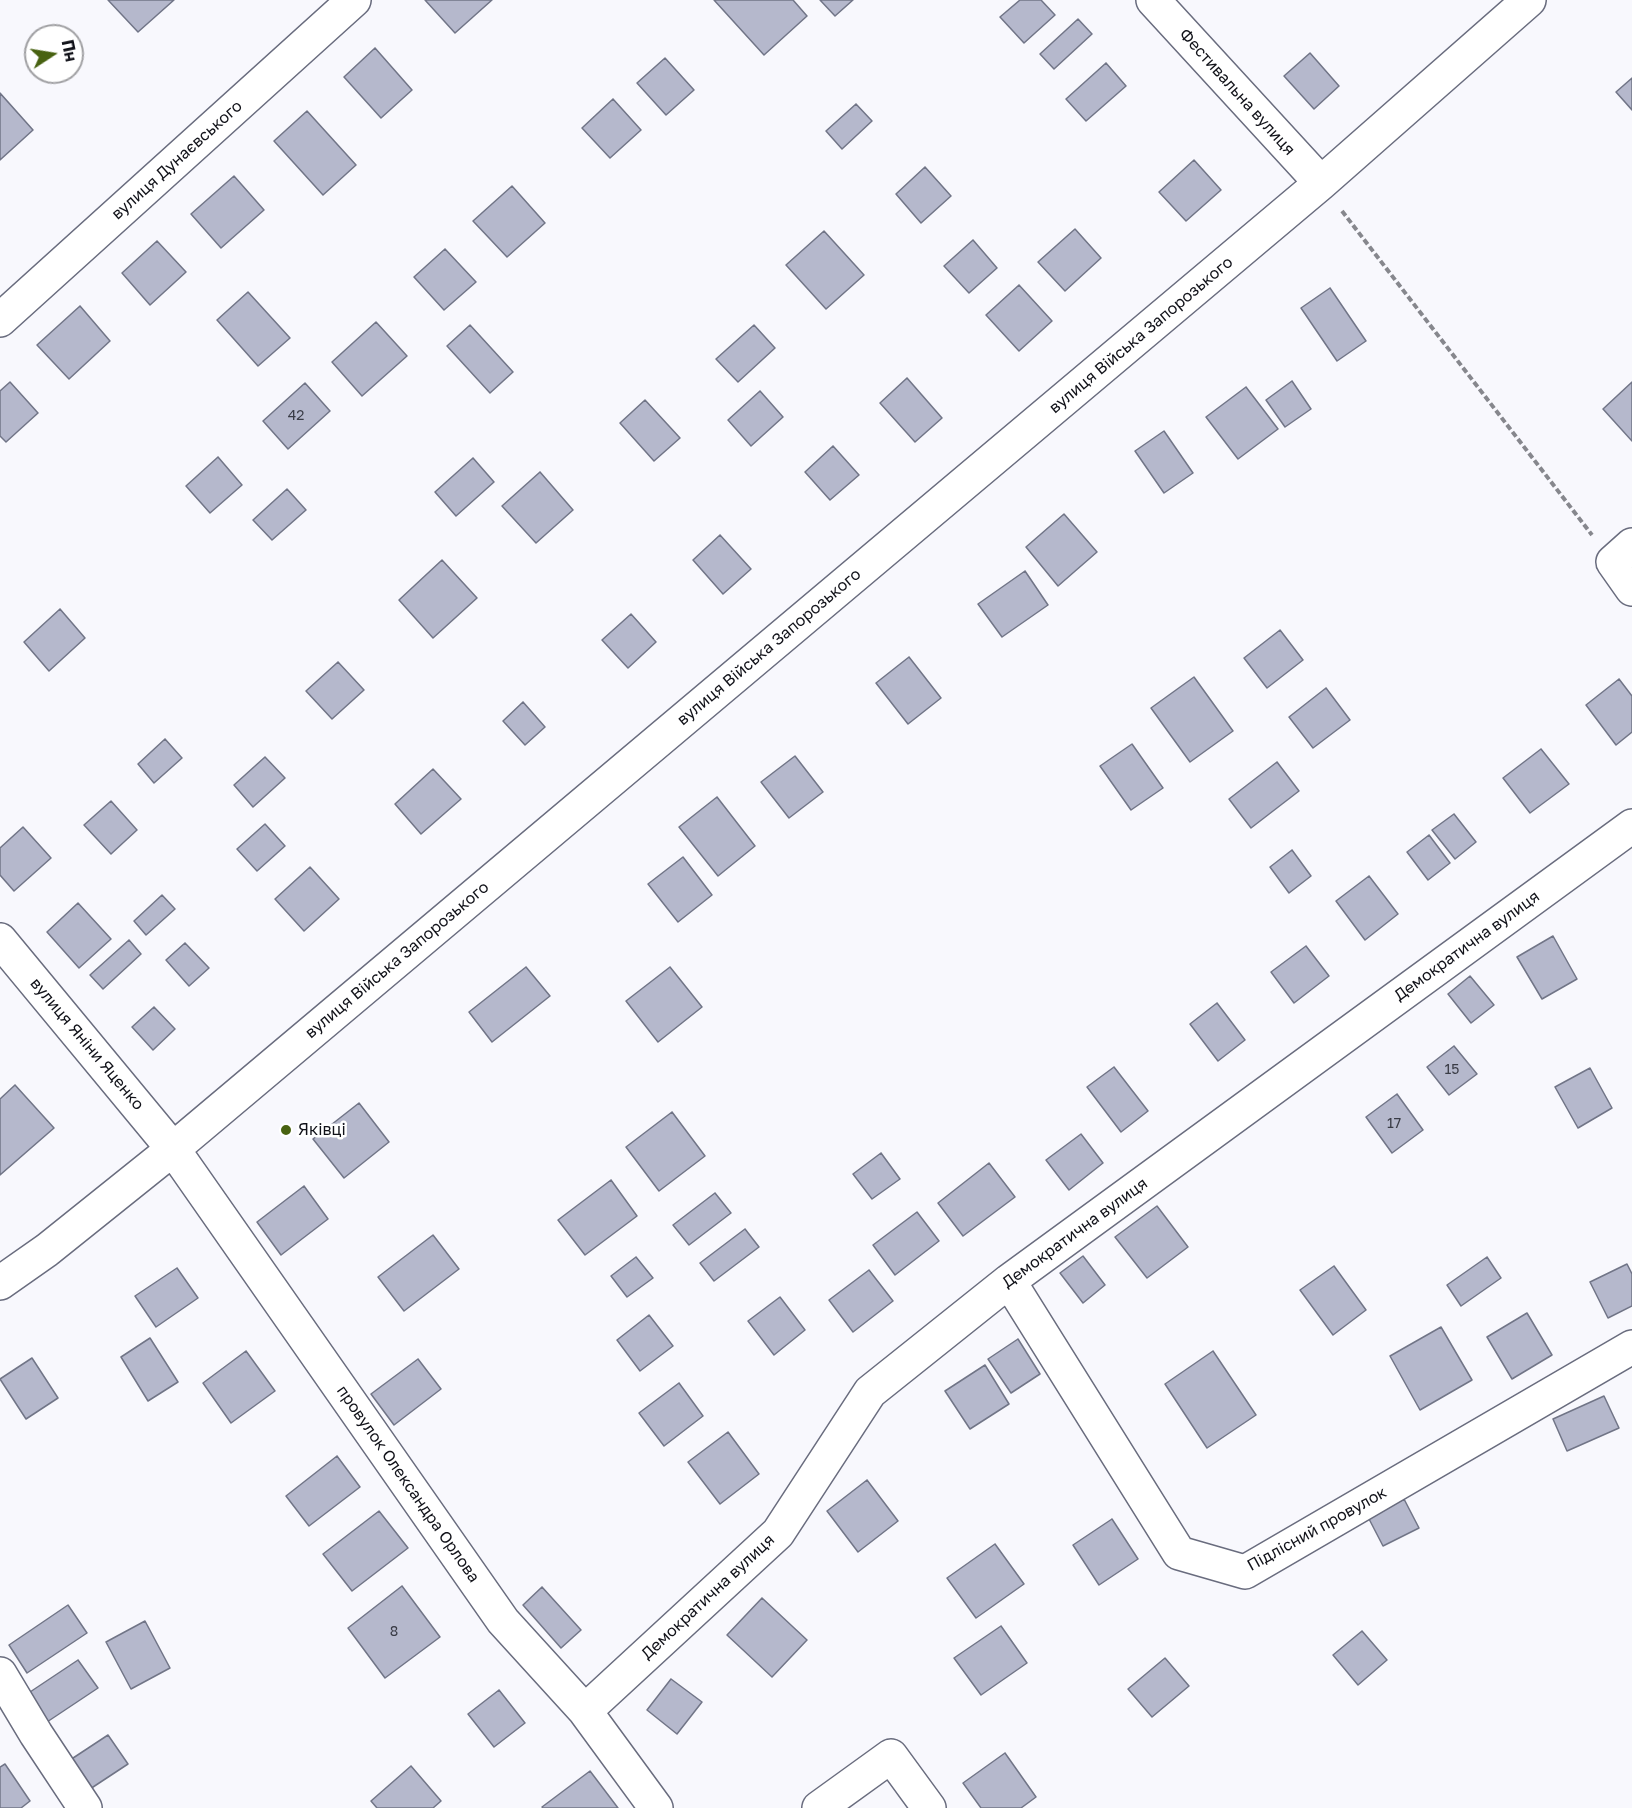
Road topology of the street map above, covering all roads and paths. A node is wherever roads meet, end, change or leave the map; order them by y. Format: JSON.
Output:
{"nodes":[{"id":1,"x":354,"y":0,"type":"edge"},
{"id":2,"x":1154,"y":0,"type":"edge"},
{"id":3,"x":1529,"y":0,"type":"edge"},
{"id":4,"x":1321,"y":183,"type":"junction"},
{"id":5,"x":0,"y":320,"type":"edge"},
{"id":6,"x":1622,"y":553,"type":"edge"},
{"id":7,"x":1632,"y":589,"type":"edge"},
{"id":8,"x":1632,"y":826,"type":"edge"},
{"id":9,"x":0,"y":940,"type":"edge"},
{"id":10,"x":173,"y":1149,"type":"junction"},
{"id":11,"x":1009,"y":1281,"type":"junction"},
{"id":12,"x":0,"y":1283,"type":"edge"},
{"id":13,"x":1632,"y":1347,"type":"edge"},
{"id":14,"x":0,"y":1674,"type":"edge"},
{"id":15,"x":585,"y":1711,"type":"junction"},
{"id":16,"x":85,"y":1808,"type":"edge"},
{"id":17,"x":656,"y":1808,"type":"edge"},
{"id":18,"x":819,"y":1808,"type":"edge"},
{"id":19,"x":928,"y":1808,"type":"edge"}],
"edges":[{"from":1,"to":5,"type":"street","name":"вулиця Дунаєвського"},
{"from":2,"to":4,"type":"street","name":"Фестивальна вулиця"},
{"from":3,"to":4,"type":"street","name":"вулиця Війська Запорозького"},
{"from":4,"to":6,"type":"path"},
{"from":4,"to":10,"type":"street","name":"вулиця Війська Запорозького"},
{"from":6,"to":7,"type":"street"},
{"from":8,"to":11,"type":"street","name":"Демократична вулиця"},
{"from":9,"to":10,"type":"street","name":"вулиця Яніни Яценко"},
{"from":10,"to":12,"type":"street","name":"вулиця Війська Запорозького"},
{"from":10,"to":15,"type":"street","name":"провулок Олександра Орлова"},
{"from":11,"to":13,"type":"street","name":"Підлісний провулок"},
{"from":11,"to":15,"type":"street","name":"Демократична вулиця"},
{"from":14,"to":16,"type":"street"},
{"from":15,"to":17,"type":"street","name":"провулок Олександра Орлова"},
{"from":18,"to":19,"type":"street"}]}
